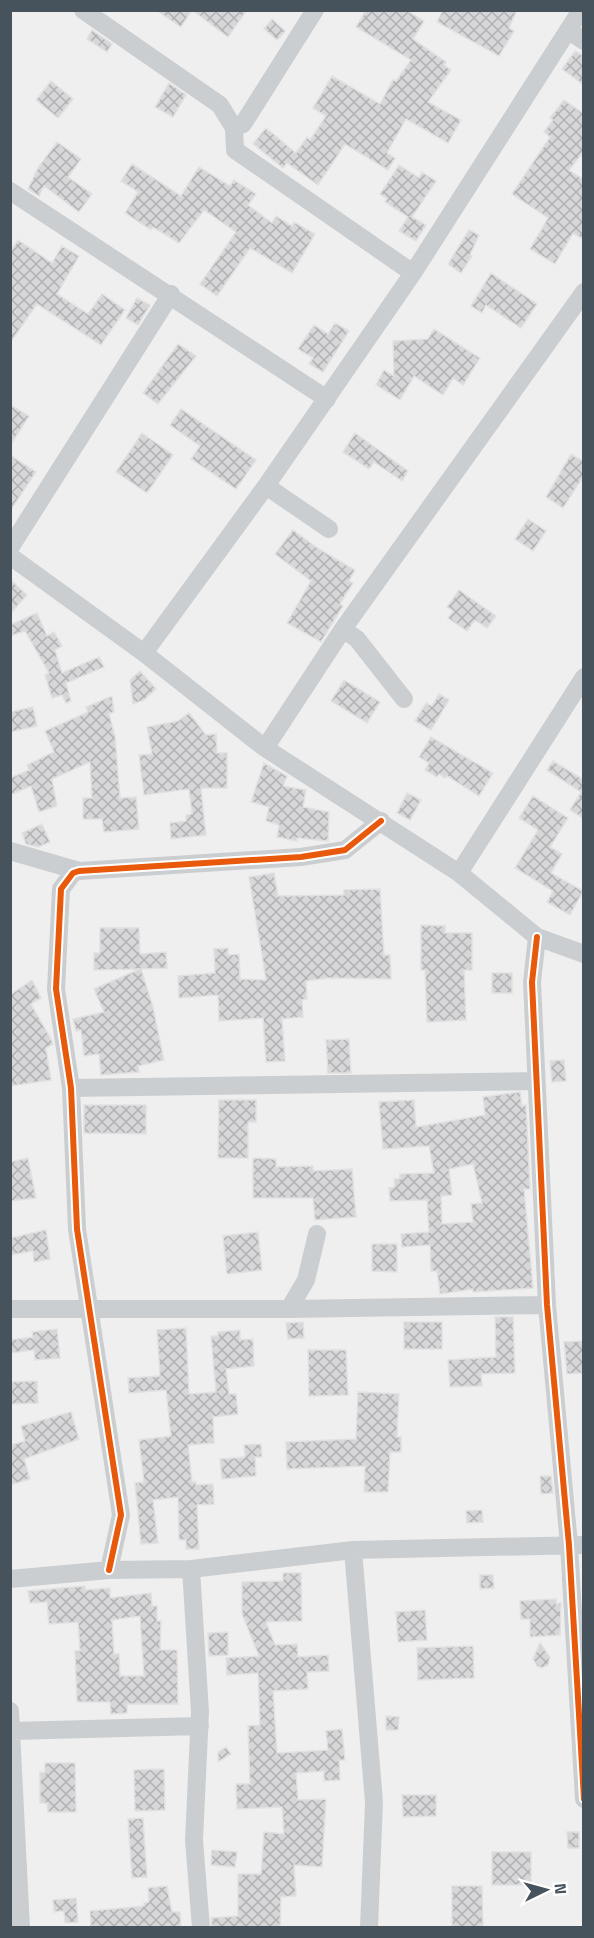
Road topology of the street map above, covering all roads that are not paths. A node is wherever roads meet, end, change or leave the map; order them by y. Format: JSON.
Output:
{"nodes":[{"id":1,"x":83,"y":10,"type":"edge"},
{"id":2,"x":315,"y":10,"type":"edge"},
{"id":3,"x":581,"y":10,"type":"edge"},
{"id":4,"x":568,"y":30,"type":"junction"},
{"id":5,"x":584,"y":41,"type":"edge"},
{"id":6,"x":234,"y":128,"type":"junction"},
{"id":7,"x":10,"y":190,"type":"edge"},
{"id":8,"x":412,"y":273,"type":"junction"},
{"id":9,"x":584,"y":292,"type":"edge"},
{"id":10,"x":171,"y":294,"type":"junction"},
{"id":11,"x":327,"y":399,"type":"junction"},
{"id":12,"x":266,"y":486,"type":"junction"},
{"id":13,"x":329,"y":529,"type":"dead end"},
{"id":14,"x":10,"y":548,"type":"edge"},
{"id":15,"x":10,"y":556,"type":"edge"},
{"id":16,"x":343,"y":629,"type":"junction"},
{"id":17,"x":144,"y":653,"type":"junction"},
{"id":18,"x":584,"y":676,"type":"edge"},
{"id":19,"x":404,"y":699,"type":"dead end"},
{"id":20,"x":265,"y":748,"type":"junction"},
{"id":21,"x":381,"y":821,"type":"junction"},
{"id":22,"x":10,"y":851,"type":"edge"},
{"id":23,"x":79,"y":871,"type":"junction"},
{"id":24,"x":459,"y":873,"type":"junction"},
{"id":25,"x":537,"y":937,"type":"junction"},
{"id":26,"x":584,"y":954,"type":"edge"},
{"id":27,"x":536,"y":1081,"type":"junction"},
{"id":28,"x":71,"y":1088,"type":"junction"},
{"id":29,"x":317,"y":1234,"type":"dead end"},
{"id":30,"x":548,"y":1305,"type":"junction"},
{"id":31,"x":10,"y":1309,"type":"edge"},
{"id":32,"x":88,"y":1309,"type":"junction"},
{"id":33,"x":289,"y":1309,"type":"junction"},
{"id":34,"x":576,"y":1545,"type":"edge"},
{"id":35,"x":353,"y":1550,"type":"junction"},
{"id":36,"x":191,"y":1569,"type":"junction"},
{"id":37,"x":109,"y":1570,"type":"junction"},
{"id":38,"x":10,"y":1579,"type":"edge"},
{"id":39,"x":10,"y":1711,"type":"edge"},
{"id":40,"x":200,"y":1726,"type":"junction"},
{"id":41,"x":12,"y":1731,"type":"edge"},
{"id":42,"x":584,"y":1800,"type":"edge"},
{"id":43,"x":15,"y":1852,"type":"edge"},
{"id":44,"x":21,"y":1928,"type":"edge"},
{"id":45,"x":201,"y":1928,"type":"edge"},
{"id":46,"x":369,"y":1928,"type":"edge"}],
"edges":[{"from":1,"to":6,"type":"street"},
{"from":2,"to":6,"type":"street"},
{"from":3,"to":4,"type":"street"},
{"from":4,"to":5,"type":"street"},
{"from":4,"to":8,"type":"street"},
{"from":6,"to":8,"type":"street"},
{"from":7,"to":10,"type":"street"},
{"from":8,"to":11,"type":"street"},
{"from":9,"to":16,"type":"street"},
{"from":10,"to":11,"type":"street"},
{"from":10,"to":14,"type":"street"},
{"from":11,"to":12,"type":"street"},
{"from":12,"to":13,"type":"street"},
{"from":12,"to":17,"type":"street"},
{"from":15,"to":17,"type":"street"},
{"from":16,"to":19,"type":"street"},
{"from":16,"to":20,"type":"street"},
{"from":17,"to":20,"type":"street"},
{"from":18,"to":24,"type":"street"},
{"from":20,"to":21,"type":"street"},
{"from":21,"to":23,"type":"street"},
{"from":21,"to":24,"type":"street"},
{"from":22,"to":23,"type":"street"},
{"from":23,"to":28,"type":"street"},
{"from":24,"to":25,"type":"street"},
{"from":25,"to":26,"type":"street"},
{"from":25,"to":27,"type":"street"},
{"from":27,"to":28,"type":"street"},
{"from":27,"to":30,"type":"street"},
{"from":28,"to":32,"type":"street"},
{"from":29,"to":33,"type":"street"},
{"from":30,"to":33,"type":"street"},
{"from":30,"to":34,"type":"street"},
{"from":31,"to":32,"type":"street"},
{"from":32,"to":33,"type":"street"},
{"from":32,"to":37,"type":"street"},
{"from":34,"to":35,"type":"street"},
{"from":34,"to":42,"type":"street"},
{"from":35,"to":36,"type":"street"},
{"from":35,"to":46,"type":"street"},
{"from":36,"to":37,"type":"street"},
{"from":36,"to":40,"type":"street"},
{"from":37,"to":38,"type":"street"},
{"from":39,"to":41,"type":"street"},
{"from":40,"to":41,"type":"street"},
{"from":40,"to":45,"type":"street"},
{"from":41,"to":43,"type":"street"},
{"from":43,"to":44,"type":"street"}]}
